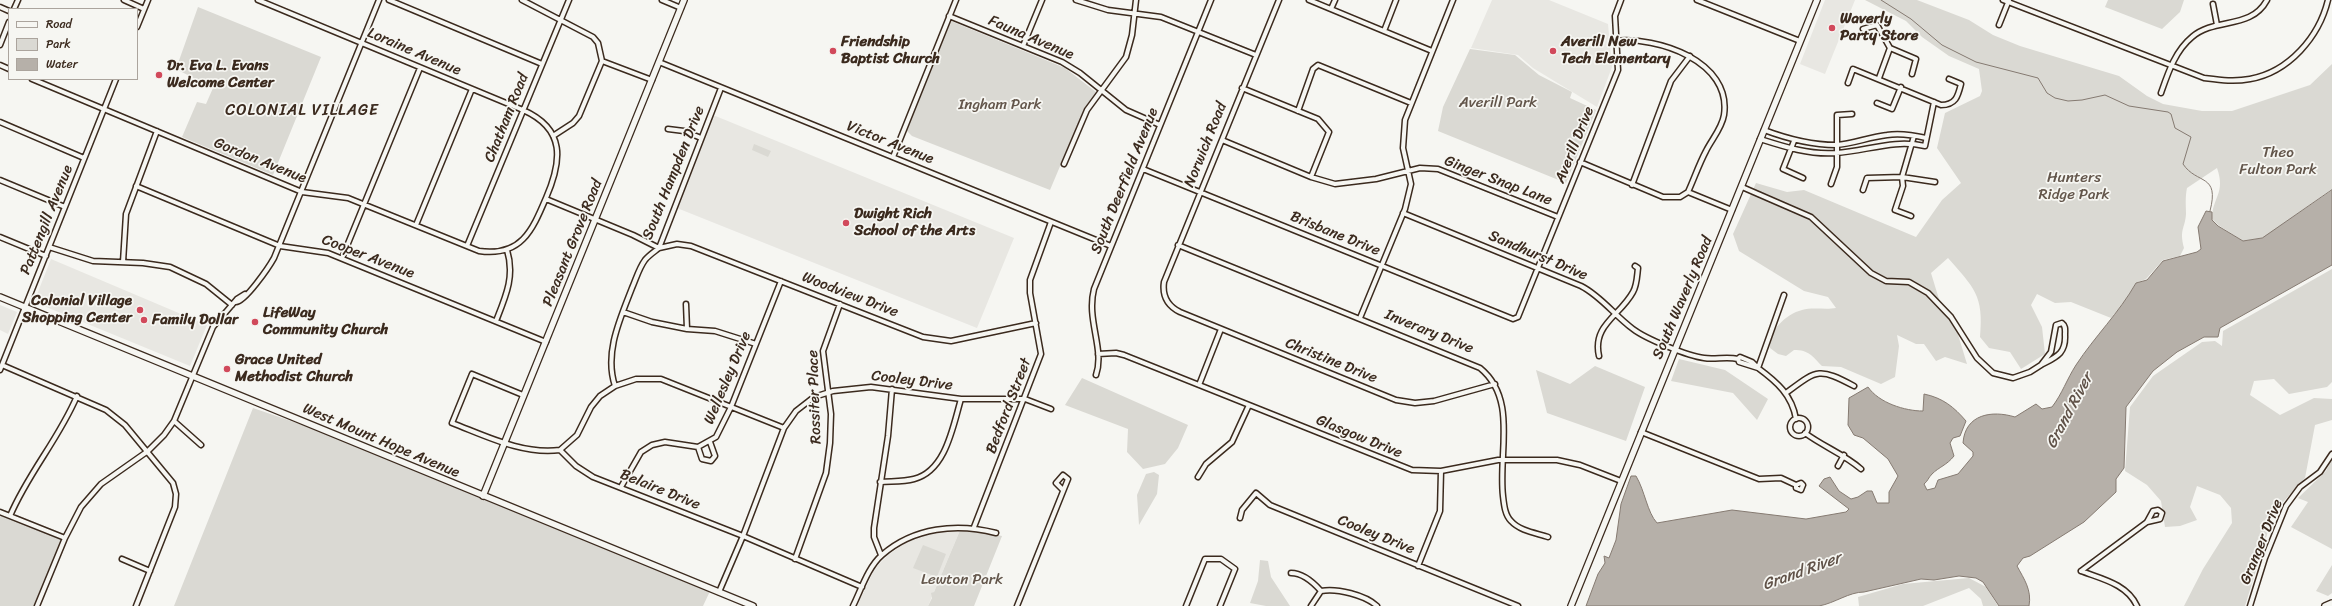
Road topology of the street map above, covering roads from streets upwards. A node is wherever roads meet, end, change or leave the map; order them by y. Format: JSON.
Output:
{"nodes":[{"id":1,"x":124,"y":0,"type":"edge"},
{"id":2,"x":148,"y":0,"type":"edge"},
{"id":3,"x":258,"y":0,"type":"edge"},
{"id":4,"x":379,"y":0,"type":"edge"},
{"id":5,"x":389,"y":0,"type":"edge"},
{"id":6,"x":522,"y":0,"type":"edge"},
{"id":7,"x":569,"y":0,"type":"edge"},
{"id":8,"x":662,"y":0,"type":"edge"},
{"id":9,"x":684,"y":0,"type":"edge"},
{"id":10,"x":956,"y":0,"type":"edge"},
{"id":11,"x":1042,"y":0,"type":"edge"},
{"id":12,"x":1076,"y":0,"type":"edge"},
{"id":13,"x":1136,"y":0,"type":"edge"},
{"id":14,"x":1211,"y":0,"type":"edge"},
{"id":15,"x":1279,"y":0,"type":"edge"},
{"id":16,"x":1309,"y":0,"type":"edge"},
{"id":17,"x":1335,"y":0,"type":"edge"},
{"id":18,"x":1396,"y":0,"type":"edge"},
{"id":19,"x":1453,"y":0,"type":"edge"},
{"id":20,"x":1621,"y":0,"type":"edge"},
{"id":21,"x":1697,"y":0,"type":"edge"},
{"id":22,"x":1817,"y":0,"type":"edge"},
{"id":23,"x":2267,"y":0,"type":"edge"},
{"id":24,"x":2328,"y":0,"type":"edge"},
{"id":25,"x":2007,"y":1,"type":"edge"},
{"id":26,"x":2213,"y":4,"type":"dead end"},
{"id":27,"x":681,"y":8,"type":"junction"},
{"id":28,"x":144,"y":9,"type":"junction"},
{"id":29,"x":1331,"y":9,"type":"junction"},
{"id":30,"x":1134,"y":12,"type":"junction"},
{"id":31,"x":949,"y":16,"type":"junction"},
{"id":32,"x":560,"y":20,"type":"junction"},
{"id":33,"x":138,"y":24,"type":"edge"},
{"id":34,"x":8,"y":25,"type":"edge"},
{"id":35,"x":2000,"y":25,"type":"dead end"},
{"id":36,"x":2217,"y":25,"type":"junction"},
{"id":37,"x":1863,"y":29,"type":"dead end"},
{"id":38,"x":1199,"y":31,"type":"junction"},
{"id":39,"x":1384,"y":31,"type":"junction"},
{"id":40,"x":1615,"y":41,"type":"junction"},
{"id":41,"x":1800,"y":41,"type":"junction"},
{"id":42,"x":361,"y":43,"type":"junction"},
{"id":43,"x":0,"y":45,"type":"edge"},
{"id":44,"x":1023,"y":46,"type":"junction"},
{"id":45,"x":1890,"y":48,"type":"junction"},
{"id":46,"x":1432,"y":51,"type":"junction"},
{"id":47,"x":1256,"y":55,"type":"junction"},
{"id":48,"x":1690,"y":56,"type":"junction"},
{"id":49,"x":602,"y":60,"type":"junction"},
{"id":50,"x":659,"y":62,"type":"junction"},
{"id":51,"x":542,"y":64,"type":"junction"},
{"id":52,"x":2171,"y":66,"type":"junction"},
{"id":53,"x":420,"y":68,"type":"junction"},
{"id":54,"x":1912,"y":74,"type":"dead end"},
{"id":55,"x":1879,"y":78,"type":"junction"},
{"id":56,"x":1949,"y":79,"type":"dead end"},
{"id":57,"x":34,"y":80,"type":"edge"},
{"id":58,"x":116,"y":80,"type":"edge"},
{"id":59,"x":652,"y":80,"type":"junction"},
{"id":60,"x":1848,"y":82,"type":"dead end"},
{"id":61,"x":1901,"y":87,"type":"junction"},
{"id":62,"x":721,"y":88,"type":"junction"},
{"id":63,"x":1242,"y":88,"type":"junction"},
{"id":64,"x":472,"y":89,"type":"junction"},
{"id":65,"x":1102,"y":91,"type":"junction"},
{"id":66,"x":2162,"y":93,"type":"dead end"},
{"id":67,"x":1934,"y":102,"type":"junction"},
{"id":68,"x":1411,"y":103,"type":"junction"},
{"id":69,"x":1878,"y":103,"type":"dead end"},
{"id":70,"x":104,"y":109,"type":"junction"},
{"id":71,"x":524,"y":110,"type":"junction"},
{"id":72,"x":1298,"y":111,"type":"junction"},
{"id":73,"x":1852,"y":114,"type":"dead end"},
{"id":74,"x":0,"y":122,"type":"edge"},
{"id":75,"x":1160,"y":125,"type":"junction"},
{"id":76,"x":668,"y":130,"type":"dead end"},
{"id":77,"x":1764,"y":130,"type":"junction"},
{"id":78,"x":157,"y":131,"type":"junction"},
{"id":79,"x":553,"y":136,"type":"junction"},
{"id":80,"x":1914,"y":136,"type":"junction"},
{"id":81,"x":701,"y":138,"type":"junction"},
{"id":82,"x":1926,"y":138,"type":"junction"},
{"id":83,"x":1760,"y":139,"type":"junction"},
{"id":84,"x":1222,"y":140,"type":"junction"},
{"id":85,"x":1794,"y":141,"type":"junction"},
{"id":86,"x":1912,"y":143,"type":"junction"},
{"id":87,"x":1836,"y":145,"type":"junction"},
{"id":88,"x":1791,"y":149,"type":"junction"},
{"id":89,"x":1836,"y":153,"type":"junction"},
{"id":90,"x":84,"y":158,"type":"junction"},
{"id":91,"x":893,"y":158,"type":"junction"},
{"id":92,"x":1580,"y":162,"type":"junction"},
{"id":93,"x":1064,"y":164,"type":"dead end"},
{"id":94,"x":1142,"y":168,"type":"junction"},
{"id":95,"x":1408,"y":170,"type":"junction"},
{"id":96,"x":1311,"y":177,"type":"junction"},
{"id":97,"x":1902,"y":177,"type":"junction"},
{"id":98,"x":1803,"y":178,"type":"dead end"},
{"id":99,"x":0,"y":180,"type":"edge"},
{"id":100,"x":1935,"y":182,"type":"dead end"},
{"id":101,"x":1831,"y":184,"type":"dead end"},
{"id":102,"x":1632,"y":185,"type":"junction"},
{"id":103,"x":136,"y":186,"type":"junction"},
{"id":104,"x":1742,"y":187,"type":"junction"},
{"id":105,"x":1863,"y":190,"type":"dead end"},
{"id":106,"x":302,"y":192,"type":"junction"},
{"id":107,"x":1688,"y":192,"type":"junction"},
{"id":108,"x":1199,"y":193,"type":"junction"},
{"id":109,"x":546,"y":199,"type":"junction"},
{"id":110,"x":364,"y":204,"type":"junction"},
{"id":111,"x":65,"y":207,"type":"junction"},
{"id":112,"x":1732,"y":210,"type":"junction"},
{"id":113,"x":1403,"y":213,"type":"junction"},
{"id":114,"x":1911,"y":216,"type":"dead end"},
{"id":115,"x":1558,"y":217,"type":"junction"},
{"id":116,"x":595,"y":220,"type":"junction"},
{"id":117,"x":1051,"y":222,"type":"junction"},
{"id":118,"x":416,"y":225,"type":"junction"},
{"id":119,"x":0,"y":236,"type":"edge"},
{"id":120,"x":1178,"y":245,"type":"junction"},
{"id":121,"x":280,"y":246,"type":"junction"},
{"id":122,"x":468,"y":246,"type":"junction"},
{"id":123,"x":1111,"y":246,"type":"junction"},
{"id":124,"x":49,"y":247,"type":"junction"},
{"id":125,"x":659,"y":248,"type":"junction"},
{"id":126,"x":507,"y":250,"type":"junction"},
{"id":127,"x":46,"y":256,"type":"junction"},
{"id":128,"x":342,"y":258,"type":"junction"},
{"id":129,"x":122,"y":262,"type":"junction"},
{"id":130,"x":1382,"y":266,"type":"junction"},
{"id":131,"x":1635,"y":266,"type":"dead end"},
{"id":132,"x":1537,"y":268,"type":"junction"},
{"id":133,"x":781,"y":281,"type":"junction"},
{"id":134,"x":1784,"y":294,"type":"dead end"},
{"id":135,"x":0,"y":297,"type":"edge"},
{"id":136,"x":1166,"y":300,"type":"joint"},
{"id":137,"x":686,"y":304,"type":"dead end"},
{"id":138,"x":840,"y":304,"type":"junction"},
{"id":139,"x":232,"y":305,"type":"junction"},
{"id":140,"x":25,"y":307,"type":"junction"},
{"id":141,"x":623,"y":312,"type":"junction"},
{"id":142,"x":1615,"y":314,"type":"junction"},
{"id":143,"x":1518,"y":317,"type":"joint"},
{"id":144,"x":1360,"y":318,"type":"junction"},
{"id":145,"x":496,"y":321,"type":"junction"},
{"id":146,"x":1036,"y":323,"type":"junction"},
{"id":147,"x":687,"y":329,"type":"junction"},
{"id":148,"x":1221,"y":329,"type":"junction"},
{"id":149,"x":546,"y":342,"type":"junction"},
{"id":150,"x":756,"y":344,"type":"junction"},
{"id":151,"x":1675,"y":348,"type":"junction"},
{"id":152,"x":1098,"y":354,"type":"junction"},
{"id":153,"x":1599,"y":356,"type":"dead end"},
{"id":154,"x":2041,"y":365,"type":"junction"},
{"id":155,"x":1,"y":367,"type":"edge"},
{"id":156,"x":1758,"y":368,"type":"junction"},
{"id":157,"x":193,"y":375,"type":"junction"},
{"id":158,"x":1096,"y":375,"type":"dead end"},
{"id":159,"x":1495,"y":384,"type":"junction"},
{"id":160,"x":1199,"y":385,"type":"junction"},
{"id":161,"x":614,"y":386,"type":"junction"},
{"id":162,"x":1854,"y":386,"type":"dead end"},
{"id":163,"x":892,"y":389,"type":"junction"},
{"id":164,"x":828,"y":392,"type":"junction"},
{"id":165,"x":1786,"y":393,"type":"junction"},
{"id":166,"x":523,"y":395,"type":"junction"},
{"id":167,"x":77,"y":396,"type":"junction"},
{"id":168,"x":961,"y":399,"type":"junction"},
{"id":169,"x":1025,"y":399,"type":"junction"},
{"id":170,"x":1249,"y":405,"type":"junction"},
{"id":171,"x":731,"y":407,"type":"junction"},
{"id":172,"x":1051,"y":409,"type":"dead end"},
{"id":173,"x":1796,"y":419,"type":"junction"},
{"id":174,"x":174,"y":421,"type":"junction"},
{"id":175,"x":784,"y":428,"type":"junction"},
{"id":176,"x":1641,"y":432,"type":"junction"},
{"id":177,"x":1805,"y":434,"type":"junction"},
{"id":178,"x":710,"y":442,"type":"junction"},
{"id":179,"x":505,"y":443,"type":"junction"},
{"id":180,"x":201,"y":445,"type":"dead end"},
{"id":181,"x":698,"y":447,"type":"junction"},
{"id":182,"x":560,"y":450,"type":"junction"},
{"id":183,"x":148,"y":451,"type":"junction"},
{"id":184,"x":2332,"y":454,"type":"edge"},
{"id":185,"x":1844,"y":455,"type":"junction"},
{"id":186,"x":1503,"y":460,"type":"junction"},
{"id":187,"x":1838,"y":466,"type":"dead end"},
{"id":188,"x":1861,"y":469,"type":"dead end"},
{"id":189,"x":1441,"y":471,"type":"junction"},
{"id":190,"x":1198,"y":477,"type":"dead end"},
{"id":191,"x":1621,"y":481,"type":"junction"},
{"id":192,"x":880,"y":482,"type":"junction"},
{"id":193,"x":1796,"y":485,"type":"dead end"},
{"id":194,"x":621,"y":487,"type":"junction"},
{"id":195,"x":1064,"y":490,"type":"dead end"},
{"id":196,"x":483,"y":496,"type":"junction"},
{"id":197,"x":0,"y":512,"type":"edge"},
{"id":198,"x":10,"y":516,"type":"junction"},
{"id":199,"x":1240,"y":518,"type":"dead end"},
{"id":200,"x":2147,"y":522,"type":"dead end"},
{"id":201,"x":974,"y":528,"type":"junction"},
{"id":202,"x":996,"y":533,"type":"dead end"},
{"id":203,"x":743,"y":536,"type":"junction"},
{"id":204,"x":1548,"y":537,"type":"dead end"},
{"id":205,"x":65,"y":538,"type":"junction"},
{"id":206,"x":881,"y":555,"type":"junction"},
{"id":207,"x":795,"y":558,"type":"junction"},
{"id":208,"x":122,"y":559,"type":"dead end"},
{"id":209,"x":1418,"y":566,"type":"junction"},
{"id":210,"x":150,"y":571,"type":"junction"},
{"id":211,"x":1291,"y":573,"type":"dead end"},
{"id":212,"x":862,"y":587,"type":"junction"},
{"id":213,"x":1321,"y":591,"type":"junction"},
{"id":214,"x":719,"y":592,"type":"junction"},
{"id":215,"x":2332,"y":603,"type":"edge"},
{"id":216,"x":37,"y":606,"type":"edge"},
{"id":217,"x":136,"y":606,"type":"edge"},
{"id":218,"x":753,"y":606,"type":"edge"},
{"id":219,"x":854,"y":606,"type":"edge"},
{"id":220,"x":1017,"y":606,"type":"edge"},
{"id":221,"x":1186,"y":606,"type":"edge"},
{"id":222,"x":1220,"y":606,"type":"edge"},
{"id":223,"x":1311,"y":606,"type":"edge"},
{"id":224,"x":1377,"y":606,"type":"edge"},
{"id":225,"x":1518,"y":606,"type":"edge"},
{"id":226,"x":1571,"y":606,"type":"edge"},
{"id":227,"x":2137,"y":606,"type":"edge"},
{"id":228,"x":2250,"y":606,"type":"edge"},
{"id":229,"x":2325,"y":606,"type":"edge"}],
"edges":[{"from":1,"to":28,"type":"street"},
{"from":2,"to":28,"type":"street"},
{"from":3,"to":42,"type":"street","name":"Loraine Avenue"},
{"from":4,"to":42,"type":"street"},
{"from":5,"to":51,"type":"street"},
{"from":6,"to":32,"type":"street"},
{"from":7,"to":32,"type":"street","name":"Chatham Road"},
{"from":8,"to":27,"type":"street"},
{"from":9,"to":27,"type":"street","name":"Pleasant Grove Road"},
{"from":10,"to":31,"type":"street"},
{"from":11,"to":44,"type":"street"},
{"from":12,"to":30,"type":"street"},
{"from":13,"to":30,"type":"street"},
{"from":14,"to":38,"type":"street","name":"South Deerfield Avenue"},
{"from":15,"to":47,"type":"street","name":"Norwich Road"},
{"from":16,"to":29,"type":"street"},
{"from":17,"to":29,"type":"street"},
{"from":18,"to":39,"type":"street"},
{"from":19,"to":46,"type":"street"},
{"from":20,"to":40,"type":"street","name":"Averill Drive"},
{"from":21,"to":41,"type":"street"},
{"from":22,"to":41,"type":"street","name":"South Waverly Road"},
{"from":23,"to":36,"type":"street"},
{"from":24,"to":52,"type":"street"},
{"from":25,"to":35,"type":"street"},
{"from":25,"to":52,"type":"street"},
{"from":26,"to":36,"type":"street"},
{"from":27,"to":50,"type":"street","name":"Pleasant Grove Road"},
{"from":28,"to":33,"type":"street"},
{"from":29,"to":39,"type":"street"},
{"from":30,"to":38,"type":"street"},
{"from":30,"to":65,"type":"street"},
{"from":31,"to":44,"type":"street","name":"Fauna Avenue"},
{"from":31,"to":91,"type":"street"},
{"from":32,"to":49,"type":"street"},
{"from":32,"to":51,"type":"street","name":"Chatham Road"},
{"from":34,"to":43,"type":"street"},
{"from":36,"to":52,"type":"street"},
{"from":37,"to":45,"type":"street"},
{"from":38,"to":47,"type":"street"},
{"from":38,"to":75,"type":"street","name":"South Deerfield Avenue"},
{"from":39,"to":46,"type":"street"},
{"from":40,"to":48,"type":"street"},
{"from":40,"to":92,"type":"street","name":"Averill Drive"},
{"from":41,"to":77,"type":"street","name":"South Waverly Road"},
{"from":42,"to":53,"type":"street","name":"Loraine Avenue"},
{"from":42,"to":106,"type":"street"},
{"from":44,"to":65,"type":"street","name":"Fauna Avenue"},
{"from":45,"to":54,"type":"street"},
{"from":45,"to":55,"type":"street"},
{"from":46,"to":68,"type":"street"},
{"from":47,"to":63,"type":"street","name":"Norwich Road"},
{"from":48,"to":102,"type":"street"},
{"from":48,"to":107,"type":"street"},
{"from":49,"to":59,"type":"street"},
{"from":49,"to":79,"type":"street"},
{"from":50,"to":59,"type":"street","name":"Pleasant Grove Road"},
{"from":50,"to":62,"type":"street","name":"Victor Avenue"},
{"from":51,"to":71,"type":"street","name":"Chatham Road"},
{"from":52,"to":66,"type":"street"},
{"from":53,"to":64,"type":"street","name":"Loraine Avenue"},
{"from":53,"to":110,"type":"street"},
{"from":55,"to":60,"type":"street"},
{"from":55,"to":61,"type":"street"},
{"from":56,"to":67,"type":"street"},
{"from":57,"to":70,"type":"street","name":"Gordon Avenue"},
{"from":58,"to":70,"type":"street","name":"Pattengill Avenue"},
{"from":59,"to":116,"type":"street","name":"Pleasant Grove Road"},
{"from":61,"to":67,"type":"street"},
{"from":61,"to":69,"type":"street"},
{"from":62,"to":81,"type":"street","name":"South Hampden Drive"},
{"from":62,"to":91,"type":"street","name":"Victor Avenue"},
{"from":63,"to":72,"type":"street"},
{"from":63,"to":84,"type":"street","name":"Norwich Road"},
{"from":64,"to":71,"type":"street","name":"Loraine Avenue"},
{"from":64,"to":118,"type":"street"},
{"from":65,"to":75,"type":"street","name":"Fauna Avenue"},
{"from":65,"to":93,"type":"street"},
{"from":67,"to":82,"type":"street"},
{"from":68,"to":72,"type":"street"},
{"from":68,"to":95,"type":"street"},
{"from":70,"to":78,"type":"street","name":"Gordon Avenue"},
{"from":70,"to":90,"type":"street","name":"Pattengill Avenue"},
{"from":71,"to":79,"type":"street","name":"Loraine Avenue"},
{"from":71,"to":122,"type":"street","name":"Chatham Road"},
{"from":72,"to":96,"type":"street"},
{"from":73,"to":87,"type":"street"},
{"from":74,"to":90,"type":"street"},
{"from":75,"to":94,"type":"street","name":"South Deerfield Avenue"},
{"from":76,"to":81,"type":"street"},
{"from":77,"to":83,"type":"street","name":"South Waverly Road"},
{"from":77,"to":85,"type":"street"},
{"from":78,"to":103,"type":"street"},
{"from":78,"to":106,"type":"street","name":"Gordon Avenue"},
{"from":79,"to":109,"type":"street"},
{"from":80,"to":82,"type":"street"},
{"from":80,"to":86,"type":"street"},
{"from":80,"to":87,"type":"street"},
{"from":81,"to":125,"type":"street","name":"South Hampden Drive"},
{"from":82,"to":86,"type":"street"},
{"from":83,"to":88,"type":"street"},
{"from":83,"to":104,"type":"street","name":"South Waverly Road"},
{"from":84,"to":96,"type":"street","name":"Ginger Snap Lane"},
{"from":84,"to":108,"type":"street","name":"Norwich Road"},
{"from":85,"to":87,"type":"street"},
{"from":85,"to":88,"type":"street"},
{"from":86,"to":89,"type":"street"},
{"from":86,"to":97,"type":"street"},
{"from":87,"to":89,"type":"street"},
{"from":88,"to":89,"type":"street"},
{"from":88,"to":98,"type":"street"},
{"from":89,"to":101,"type":"street"},
{"from":90,"to":111,"type":"street","name":"Pattengill Avenue"},
{"from":91,"to":117,"type":"street","name":"Victor Avenue"},
{"from":92,"to":102,"type":"street"},
{"from":92,"to":115,"type":"street","name":"Averill Drive"},
{"from":94,"to":108,"type":"street","name":"Brisbane Drive"},
{"from":94,"to":123,"type":"street","name":"South Deerfield Avenue"},
{"from":95,"to":96,"type":"street","name":"Ginger Snap Lane"},
{"from":95,"to":113,"type":"street"},
{"from":95,"to":115,"type":"street","name":"Ginger Snap Lane"},
{"from":97,"to":100,"type":"street"},
{"from":97,"to":105,"type":"street"},
{"from":97,"to":114,"type":"street"},
{"from":99,"to":111,"type":"street"},
{"from":102,"to":107,"type":"street"},
{"from":103,"to":121,"type":"street","name":"Cooper Avenue"},
{"from":103,"to":129,"type":"street"},
{"from":104,"to":112,"type":"street","name":"South Waverly Road"},
{"from":104,"to":154,"type":"street"},
{"from":106,"to":110,"type":"street","name":"Gordon Avenue"},
{"from":106,"to":121,"type":"street"},
{"from":107,"to":112,"type":"street"},
{"from":108,"to":120,"type":"street","name":"Norwich Road"},
{"from":108,"to":130,"type":"street","name":"Brisbane Drive"},
{"from":109,"to":116,"type":"street"},
{"from":109,"to":126,"type":"street"},
{"from":110,"to":118,"type":"street","name":"Gordon Avenue"},
{"from":110,"to":128,"type":"street"},
{"from":111,"to":124,"type":"street","name":"Pattengill Avenue"},
{"from":112,"to":151,"type":"street","name":"South Waverly Road"},
{"from":113,"to":130,"type":"street"},
{"from":113,"to":132,"type":"street","name":"Sandhurst Drive"},
{"from":115,"to":132,"type":"street","name":"Averill Drive"},
{"from":116,"to":125,"type":"street"},
{"from":116,"to":149,"type":"street","name":"Pleasant Grove Road"},
{"from":117,"to":123,"type":"street","name":"Victor Avenue"},
{"from":117,"to":146,"type":"street","name":"Bedford Street"},
{"from":118,"to":122,"type":"street","name":"Gordon Avenue"},
{"from":119,"to":127,"type":"street"},
{"from":120,"to":136,"type":"street","name":"Norwich Road"},
{"from":120,"to":144,"type":"street","name":"Inverary Drive"},
{"from":121,"to":128,"type":"street","name":"Cooper Avenue"},
{"from":121,"to":139,"type":"street"},
{"from":122,"to":126,"type":"street","name":"Gordon Avenue"},
{"from":123,"to":152,"type":"street","name":"South Deerfield Avenue"},
{"from":124,"to":127,"type":"street","name":"Pattengill Avenue"},
{"from":124,"to":129,"type":"street"},
{"from":125,"to":133,"type":"street","name":"Woodview Drive"},
{"from":125,"to":141,"type":"street","name":"South Hampden Drive"},
{"from":126,"to":145,"type":"street"},
{"from":127,"to":140,"type":"street","name":"Pattengill Avenue"},
{"from":128,"to":145,"type":"street","name":"Cooper Avenue"},
{"from":129,"to":139,"type":"street"},
{"from":130,"to":143,"type":"street","name":"Brisbane Drive"},
{"from":130,"to":144,"type":"street"},
{"from":131,"to":142,"type":"street"},
{"from":132,"to":142,"type":"street","name":"Sandhurst Drive"},
{"from":132,"to":143,"type":"street","name":"Averill Drive"},
{"from":133,"to":138,"type":"street","name":"Woodview Drive"},
{"from":133,"to":150,"type":"street","name":"Wellesley Drive"},
{"from":134,"to":156,"type":"street"},
{"from":135,"to":140,"type":"street","name":"West Mount Hope Avenue"},
{"from":136,"to":148,"type":"street","name":"Christine Drive"},
{"from":137,"to":147,"type":"street"},
{"from":138,"to":146,"type":"street","name":"Woodview Drive"},
{"from":138,"to":164,"type":"street","name":"Rossiter Place"},
{"from":139,"to":157,"type":"street"},
{"from":140,"to":155,"type":"street","name":"Pattengill Avenue"},
{"from":140,"to":157,"type":"street","name":"West Mount Hope Avenue"},
{"from":141,"to":147,"type":"street"},
{"from":141,"to":161,"type":"street","name":"South Hampden Drive"},
{"from":142,"to":151,"type":"street","name":"Sandhurst Drive"},
{"from":142,"to":153,"type":"street"},
{"from":144,"to":159,"type":"street","name":"Inverary Drive"},
{"from":145,"to":149,"type":"street","name":"Cooper Avenue"},
{"from":146,"to":169,"type":"street","name":"Bedford Street"},
{"from":147,"to":150,"type":"street"},
{"from":148,"to":159,"type":"street","name":"Christine Drive"},
{"from":148,"to":160,"type":"street"},
{"from":149,"to":166,"type":"street","name":"Pleasant Grove Road"},
{"from":150,"to":171,"type":"street","name":"Wellesley Drive"},
{"from":151,"to":156,"type":"street","name":"Sandhurst Drive"},
{"from":151,"to":176,"type":"street","name":"South Waverly Road"},
{"from":152,"to":158,"type":"street","name":"South Deerfield Avenue"},
{"from":152,"to":160,"type":"street","name":"Glasgow Drive"},
{"from":154,"to":154,"type":"street"},
{"from":155,"to":167,"type":"street"},
{"from":156,"to":165,"type":"street","name":"Sandhurst Drive"},
{"from":157,"to":174,"type":"street"},
{"from":157,"to":196,"type":"street","name":"West Mount Hope Avenue"},
{"from":159,"to":186,"type":"street","name":"Inverary Drive"},
{"from":160,"to":170,"type":"street","name":"Glasgow Drive"},
{"from":161,"to":171,"type":"street"},
{"from":161,"to":182,"type":"street"},
{"from":162,"to":165,"type":"street"},
{"from":163,"to":164,"type":"street","name":"Cooley Drive"},
{"from":163,"to":168,"type":"street","name":"Cooley Drive"},
{"from":163,"to":192,"type":"street"},
{"from":164,"to":175,"type":"street","name":"Cooley Drive"},
{"from":164,"to":207,"type":"street","name":"Rossiter Place"},
{"from":165,"to":173,"type":"street","name":"Sandhurst Drive"},
{"from":166,"to":179,"type":"street","name":"Pleasant Grove Road"},
{"from":166,"to":179,"type":"street"},
{"from":167,"to":183,"type":"street"},
{"from":167,"to":198,"type":"street"},
{"from":168,"to":169,"type":"street","name":"Cooley Drive"},
{"from":168,"to":192,"type":"street"},
{"from":169,"to":172,"type":"street","name":"Cooley Drive"},
{"from":169,"to":201,"type":"street","name":"Bedford Street"},
{"from":170,"to":189,"type":"street","name":"Glasgow Drive"},
{"from":170,"to":190,"type":"street"},
{"from":171,"to":175,"type":"street"},
{"from":171,"to":178,"type":"street","name":"Wellesley Drive"},
{"from":173,"to":177,"type":"street"},
{"from":173,"to":177,"type":"street"},
{"from":174,"to":180,"type":"street"},
{"from":174,"to":183,"type":"street"},
{"from":175,"to":203,"type":"street","name":"Cooley Drive"},
{"from":176,"to":191,"type":"street","name":"South Waverly Road"},
{"from":176,"to":193,"type":"street"},
{"from":177,"to":185,"type":"street"},
{"from":178,"to":181,"type":"street","name":"Wellesley Drive"},
{"from":178,"to":181,"type":"street"},
{"from":179,"to":182,"type":"street"},
{"from":179,"to":196,"type":"street","name":"Pleasant Grove Road"},
{"from":181,"to":194,"type":"street"},
{"from":182,"to":194,"type":"street","name":"Belaire Drive"},
{"from":183,"to":205,"type":"street"},
{"from":183,"to":210,"type":"street"},
{"from":184,"to":228,"type":"street","name":"Granger Drive"},
{"from":185,"to":187,"type":"street"},
{"from":185,"to":188,"type":"street"},
{"from":186,"to":189,"type":"street","name":"Glasgow Drive"},
{"from":186,"to":191,"type":"street","name":"Glasgow Drive"},
{"from":186,"to":204,"type":"street","name":"Inverary Drive"},
{"from":189,"to":209,"type":"street"},
{"from":191,"to":226,"type":"street","name":"South Waverly Road"},
{"from":192,"to":206,"type":"street"},
{"from":194,"to":203,"type":"street","name":"Belaire Drive"},
{"from":195,"to":220,"type":"street"},
{"from":196,"to":214,"type":"street","name":"West Mount Hope Avenue"},
{"from":197,"to":198,"type":"street"},
{"from":198,"to":205,"type":"street"},
{"from":199,"to":209,"type":"street","name":"Cooley Drive"},
{"from":200,"to":227,"type":"street"},
{"from":201,"to":202,"type":"street"},
{"from":201,"to":206,"type":"street"},
{"from":203,"to":207,"type":"street","name":"Belaire Drive"},
{"from":203,"to":214,"type":"street","name":"Cooley Drive"},
{"from":205,"to":216,"type":"street"},
{"from":206,"to":212,"type":"street"},
{"from":207,"to":212,"type":"street","name":"Belaire Drive"},
{"from":208,"to":210,"type":"street"},
{"from":209,"to":225,"type":"street","name":"Cooley Drive"},
{"from":210,"to":217,"type":"street"},
{"from":211,"to":213,"type":"street"},
{"from":212,"to":219,"type":"street"},
{"from":213,"to":223,"type":"street"},
{"from":213,"to":224,"type":"street"},
{"from":214,"to":218,"type":"street","name":"West Mount Hope Avenue"},
{"from":215,"to":229,"type":"street"},
{"from":221,"to":222,"type":"street"}]}
